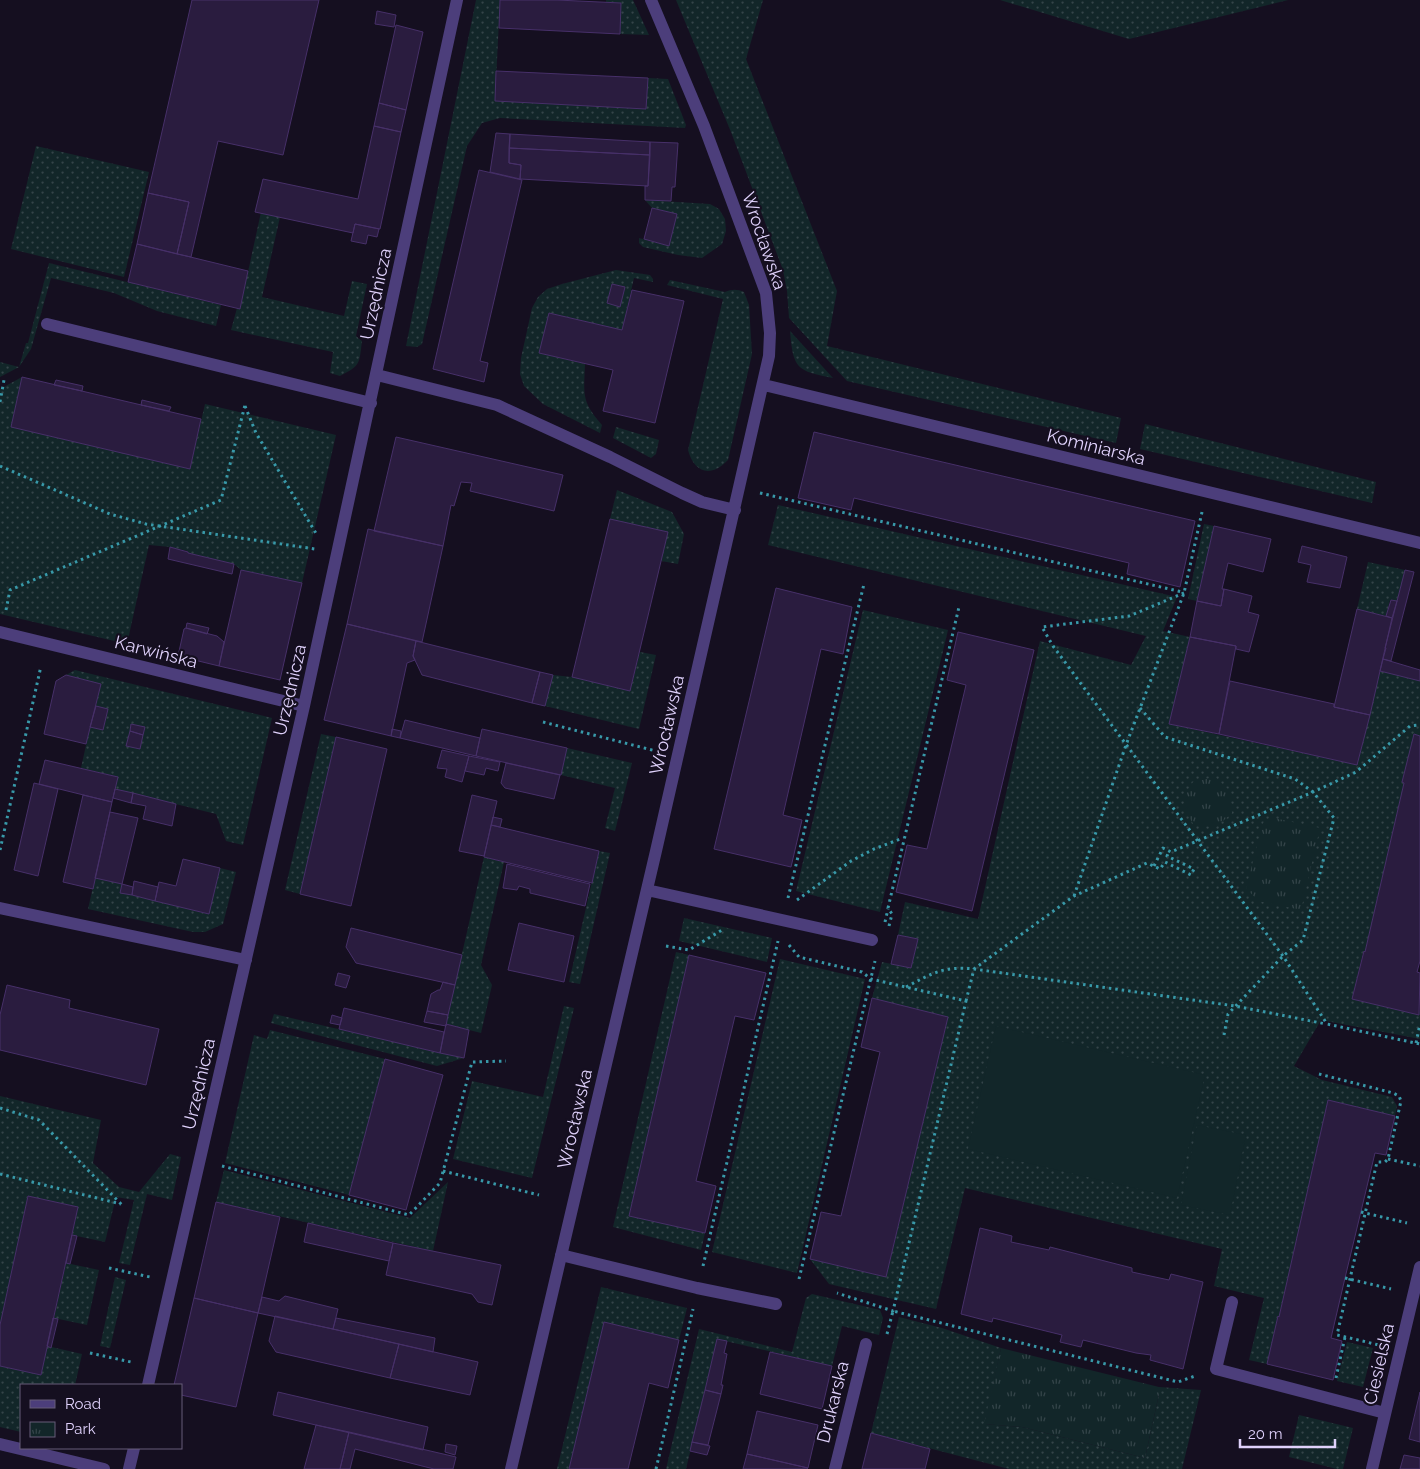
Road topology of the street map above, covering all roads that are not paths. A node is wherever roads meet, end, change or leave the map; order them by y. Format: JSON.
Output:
{"nodes":[{"id":1,"x":457,"y":0,"type":"edge"},
{"id":2,"x":651,"y":0,"type":"edge"},
{"id":3,"x":47,"y":324,"type":"dead end"},
{"id":4,"x":377,"y":375,"type":"junction"},
{"id":5,"x":764,"y":385,"type":"junction"},
{"id":6,"x":371,"y":403,"type":"junction"},
{"id":7,"x":735,"y":510,"type":"junction"},
{"id":8,"x":1420,"y":543,"type":"edge"},
{"id":9,"x":0,"y":632,"type":"edge"},
{"id":10,"x":304,"y":706,"type":"junction"},
{"id":11,"x":647,"y":890,"type":"junction"},
{"id":12,"x":0,"y":908,"type":"edge"},
{"id":13,"x":872,"y":940,"type":"road end"},
{"id":14,"x":246,"y":960,"type":"junction"},
{"id":15,"x":562,"y":1255,"type":"junction"},
{"id":16,"x":1420,"y":1267,"type":"edge"},
{"id":17,"x":1232,"y":1302,"type":"dead end"},
{"id":18,"x":776,"y":1304,"type":"dead end"},
{"id":19,"x":866,"y":1344,"type":"road end"},
{"id":20,"x":148,"y":1384,"type":"edge"},
{"id":21,"x":1385,"y":1412,"type":"junction"},
{"id":22,"x":0,"y":1444,"type":"edge"},
{"id":23,"x":20,"y":1449,"type":"edge"},
{"id":24,"x":21,"y":1449,"type":"edge"},
{"id":25,"x":134,"y":1449,"type":"edge"},
{"id":26,"x":104,"y":1469,"type":"edge"},
{"id":27,"x":129,"y":1469,"type":"edge"},
{"id":28,"x":511,"y":1469,"type":"edge"},
{"id":29,"x":835,"y":1469,"type":"edge"},
{"id":30,"x":1372,"y":1469,"type":"edge"}],
"edges":[{"from":1,"to":4,"type":"street","name":"Urzędnicza"},
{"from":2,"to":5,"type":"street","name":"Wrocławska"},
{"from":3,"to":6,"type":"street"},
{"from":4,"to":6,"type":"street","name":"Urzędnicza"},
{"from":4,"to":7,"type":"street"},
{"from":5,"to":7,"type":"street","name":"Wrocławska"},
{"from":5,"to":8,"type":"street","name":"Kominiarska"},
{"from":6,"to":10,"type":"street","name":"Urzędnicza"},
{"from":7,"to":11,"type":"street","name":"Wrocławska"},
{"from":9,"to":10,"type":"street","name":"Karwińska"},
{"from":10,"to":14,"type":"street","name":"Urzędnicza"},
{"from":11,"to":13,"type":"street"},
{"from":11,"to":15,"type":"street","name":"Wrocławska"},
{"from":12,"to":14,"type":"street"},
{"from":14,"to":20,"type":"street","name":"Urzędnicza"},
{"from":15,"to":18,"type":"street"},
{"from":15,"to":28,"type":"street","name":"Wrocławska"},
{"from":16,"to":21,"type":"street","name":"Ciesielska"},
{"from":17,"to":21,"type":"street"},
{"from":19,"to":29,"type":"street","name":"Drukarska"},
{"from":21,"to":30,"type":"street","name":"Ciesielska"},
{"from":22,"to":23,"type":"street"},
{"from":24,"to":26,"type":"street"},
{"from":25,"to":27,"type":"street"}]}
